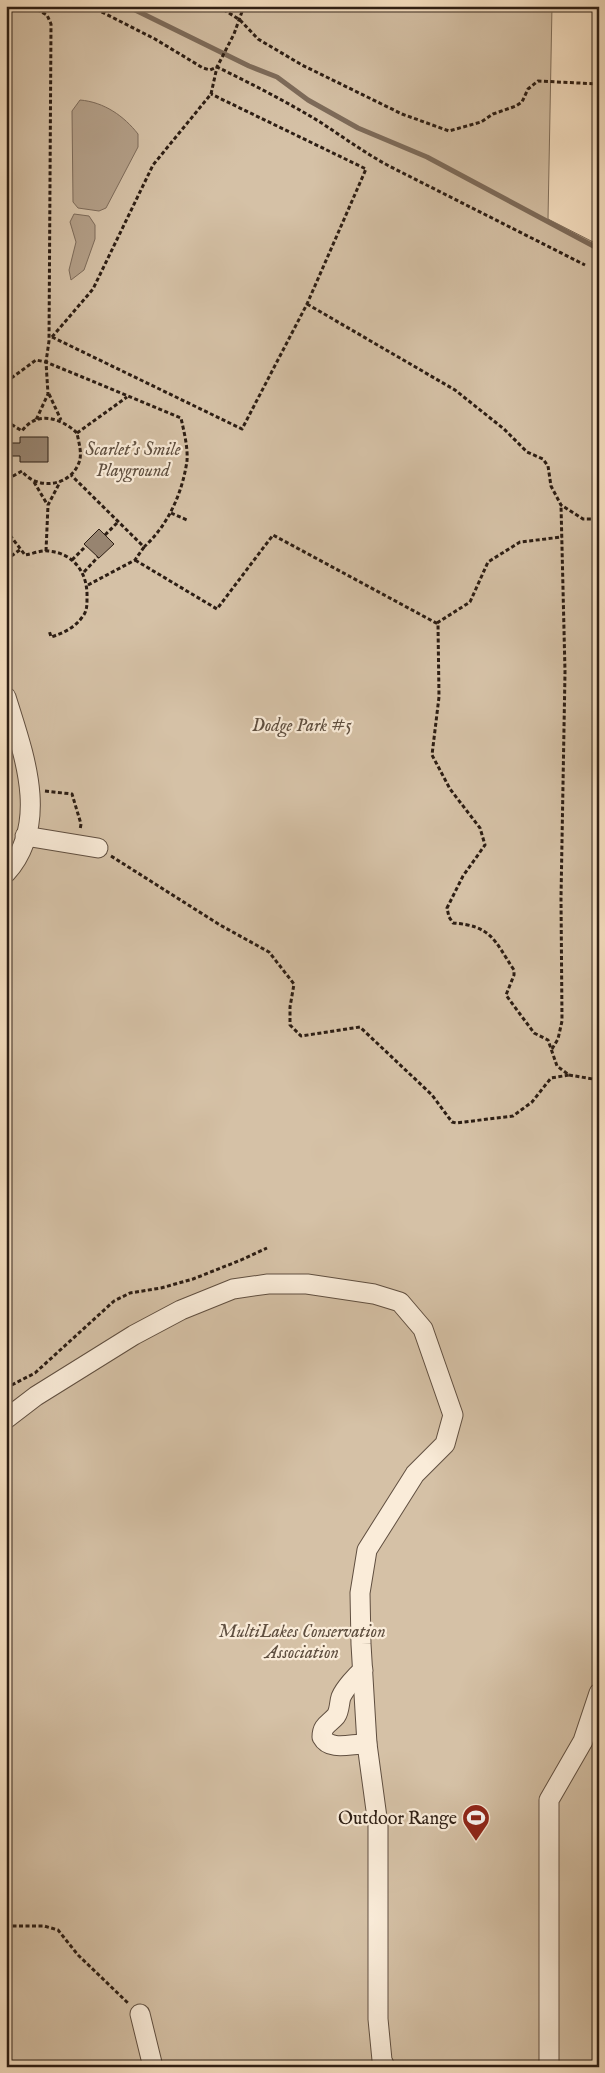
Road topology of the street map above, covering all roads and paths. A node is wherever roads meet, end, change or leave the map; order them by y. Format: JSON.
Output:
{"nodes":[{"id":1,"x":31,"y":6,"type":"edge"},
{"id":2,"x":90,"y":6,"type":"edge"},
{"id":3,"x":218,"y":6,"type":"edge"},
{"id":4,"x":244,"y":6,"type":"edge"},
{"id":5,"x":46,"y":7,"type":"edge"},
{"id":6,"x":42,"y":12,"type":"junction"},
{"id":7,"x":240,"y":20,"type":"junction"},
{"id":8,"x":217,"y":68,"type":"junction"},
{"id":9,"x":599,"y":84,"type":"edge"},
{"id":10,"x":211,"y":94,"type":"junction"},
{"id":11,"x":585,"y":265,"type":"dead end"},
{"id":12,"x":307,"y":304,"type":"junction"},
{"id":13,"x":52,"y":337,"type":"junction"},
{"id":14,"x":48,"y":341,"type":"junction"},
{"id":15,"x":46,"y":362,"type":"junction"},
{"id":16,"x":6,"y":380,"type":"edge"},
{"id":17,"x":48,"y":394,"type":"junction"},
{"id":18,"x":127,"y":397,"type":"junction"},
{"id":19,"x":36,"y":420,"type":"junction"},
{"id":20,"x":6,"y":421,"type":"edge"},
{"id":21,"x":61,"y":421,"type":"junction"},
{"id":22,"x":77,"y":433,"type":"junction"},
{"id":23,"x":71,"y":475,"type":"junction"},
{"id":24,"x":6,"y":480,"type":"edge"},
{"id":25,"x":34,"y":481,"type":"junction"},
{"id":26,"x":60,"y":482,"type":"junction"},
{"id":27,"x":561,"y":504,"type":"junction"},
{"id":28,"x":48,"y":505,"type":"junction"},
{"id":29,"x":171,"y":513,"type":"junction"},
{"id":30,"x":599,"y":519,"type":"edge"},
{"id":31,"x":187,"y":520,"type":"dead end"},
{"id":32,"x":118,"y":522,"type":"junction"},
{"id":33,"x":6,"y":531,"type":"edge"},
{"id":34,"x":105,"y":535,"type":"dead end"},
{"id":35,"x":562,"y":537,"type":"junction"},
{"id":36,"x":86,"y":546,"type":"dead end"},
{"id":37,"x":144,"y":547,"type":"junction"},
{"id":38,"x":21,"y":549,"type":"junction"},
{"id":39,"x":46,"y":550,"type":"junction"},
{"id":40,"x":98,"y":557,"type":"dead end"},
{"id":41,"x":6,"y":560,"type":"edge"},
{"id":42,"x":72,"y":560,"type":"junction"},
{"id":43,"x":135,"y":560,"type":"junction"},
{"id":44,"x":84,"y":572,"type":"junction"},
{"id":45,"x":88,"y":585,"type":"junction"},
{"id":46,"x":436,"y":623,"type":"junction"},
{"id":47,"x":49,"y":630,"type":"dead end"},
{"id":48,"x":6,"y":697,"type":"edge"},
{"id":49,"x":30,"y":789,"type":"junction"},
{"id":50,"x":25,"y":836,"type":"junction"},
{"id":51,"x":75,"y":845,"type":"junction"},
{"id":52,"x":98,"y":848,"type":"joint"},
{"id":53,"x":6,"y":873,"type":"edge"},
{"id":54,"x":552,"y":1049,"type":"junction"},
{"id":55,"x":569,"y":1075,"type":"junction"},
{"id":56,"x":599,"y":1080,"type":"edge"},
{"id":57,"x":267,"y":1248,"type":"dead end"},
{"id":58,"x":6,"y":1388,"type":"edge"},
{"id":59,"x":6,"y":1419,"type":"edge"},
{"id":60,"x":363,"y":1670,"type":"junction"},
{"id":61,"x":599,"y":1693,"type":"edge"},
{"id":62,"x":367,"y":1744,"type":"junction"},
{"id":63,"x":6,"y":1926,"type":"edge"},
{"id":64,"x":140,"y":2014,"type":"joint"},
{"id":65,"x":153,"y":2067,"type":"edge"},
{"id":66,"x":385,"y":2067,"type":"edge"},
{"id":67,"x":549,"y":2067,"type":"edge"}],
"edges":[{"from":1,"to":6,"type":"path"},
{"from":2,"to":8,"type":"path"},
{"from":3,"to":7,"type":"path"},
{"from":4,"to":7,"type":"path"},
{"from":5,"to":6,"type":"path"},
{"from":6,"to":14,"type":"path"},
{"from":7,"to":8,"type":"path"},
{"from":7,"to":9,"type":"path"},
{"from":8,"to":10,"type":"path"},
{"from":8,"to":11,"type":"path"},
{"from":10,"to":12,"type":"path"},
{"from":10,"to":13,"type":"path"},
{"from":12,"to":13,"type":"path"},
{"from":12,"to":27,"type":"path"},
{"from":13,"to":14,"type":"path"},
{"from":14,"to":15,"type":"path"},
{"from":15,"to":16,"type":"path"},
{"from":15,"to":17,"type":"path"},
{"from":15,"to":18,"type":"path"},
{"from":17,"to":19,"type":"path"},
{"from":17,"to":21,"type":"path"},
{"from":18,"to":22,"type":"path"},
{"from":18,"to":29,"type":"path"},
{"from":19,"to":20,"type":"path"},
{"from":19,"to":21,"type":"path"},
{"from":21,"to":22,"type":"path"},
{"from":22,"to":23,"type":"path"},
{"from":23,"to":26,"type":"path"},
{"from":23,"to":32,"type":"path"},
{"from":24,"to":25,"type":"path"},
{"from":25,"to":26,"type":"path"},
{"from":25,"to":28,"type":"path"},
{"from":26,"to":28,"type":"path"},
{"from":27,"to":30,"type":"path"},
{"from":27,"to":35,"type":"path"},
{"from":28,"to":39,"type":"path"},
{"from":29,"to":31,"type":"path"},
{"from":29,"to":37,"type":"path"},
{"from":32,"to":34,"type":"path"},
{"from":32,"to":37,"type":"path"},
{"from":33,"to":38,"type":"path"},
{"from":35,"to":46,"type":"path"},
{"from":35,"to":54,"type":"path"},
{"from":36,"to":42,"type":"path"},
{"from":37,"to":43,"type":"path"},
{"from":38,"to":39,"type":"path"},
{"from":38,"to":41,"type":"path"},
{"from":39,"to":42,"type":"path"},
{"from":40,"to":44,"type":"path"},
{"from":42,"to":44,"type":"path"},
{"from":43,"to":45,"type":"path"},
{"from":43,"to":46,"type":"path"},
{"from":44,"to":45,"type":"path"},
{"from":45,"to":47,"type":"path"},
{"from":46,"to":54,"type":"path"},
{"from":48,"to":49,"type":"lane"},
{"from":49,"to":50,"type":"lane"},
{"from":49,"to":51,"type":"path"},
{"from":50,"to":51,"type":"lane"},
{"from":50,"to":53,"type":"lane"},
{"from":51,"to":52,"type":"lane"},
{"from":52,"to":55,"type":"path"},
{"from":54,"to":55,"type":"path"},
{"from":55,"to":56,"type":"path"},
{"from":57,"to":58,"type":"path"},
{"from":59,"to":60,"type":"lane"},
{"from":60,"to":62,"type":"lane"},
{"from":60,"to":62,"type":"lane"},
{"from":61,"to":67,"type":"lane"},
{"from":62,"to":66,"type":"lane"},
{"from":63,"to":64,"type":"path"},
{"from":64,"to":65,"type":"lane"}]}
